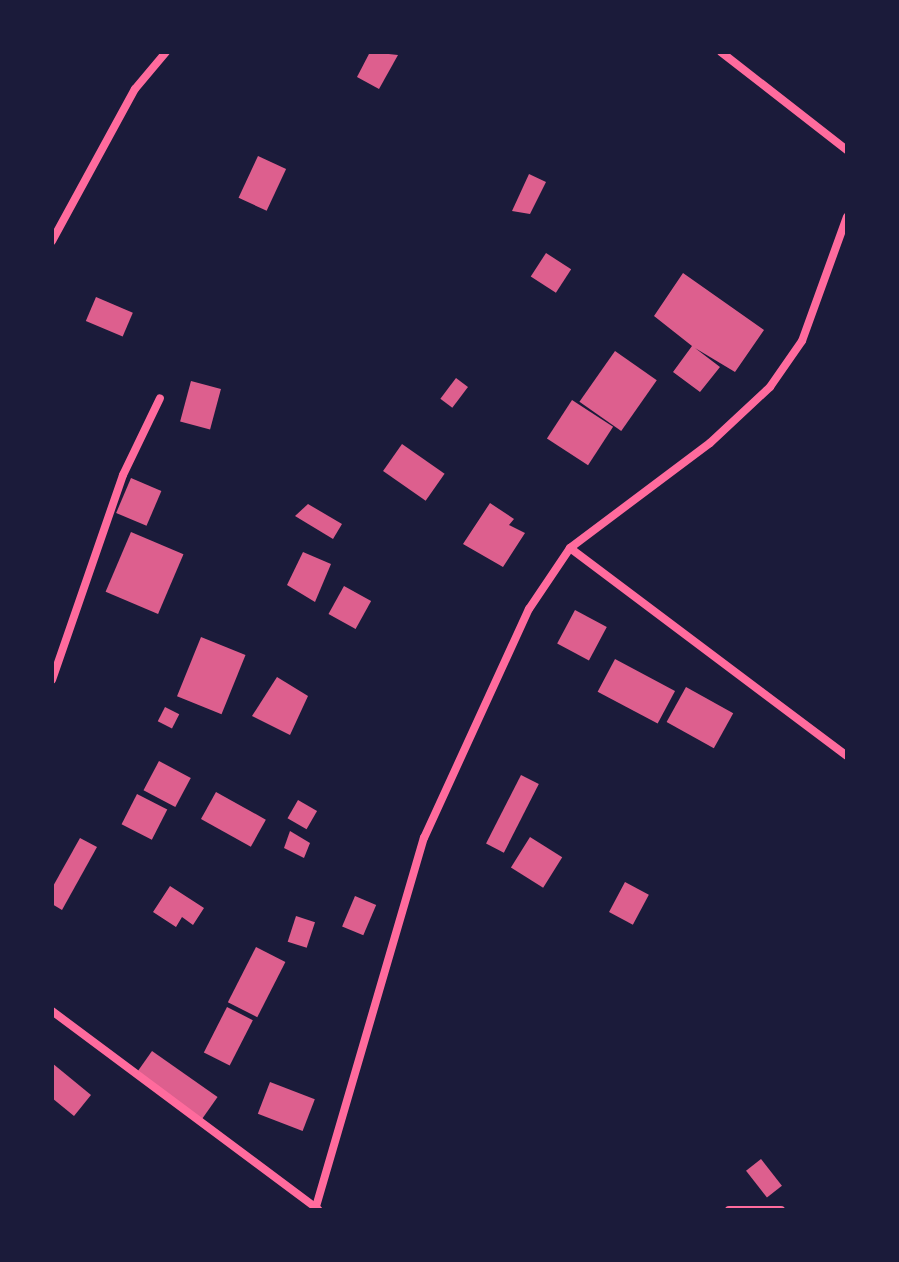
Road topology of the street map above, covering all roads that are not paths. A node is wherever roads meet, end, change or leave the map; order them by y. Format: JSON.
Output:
{"nodes":[{"id":1,"x":166,"y":52,"type":"edge"},
{"id":2,"x":721,"y":52,"type":"edge"},
{"id":3,"x":847,"y":150,"type":"edge"},
{"id":4,"x":847,"y":217,"type":"edge"},
{"id":5,"x":52,"y":241,"type":"edge"},
{"id":6,"x":160,"y":398,"type":"dead end"},
{"id":7,"x":570,"y":548,"type":"junction"},
{"id":8,"x":52,"y":680,"type":"edge"},
{"id":9,"x":847,"y":756,"type":"edge"},
{"id":10,"x":52,"y":1011,"type":"edge"},
{"id":11,"x":317,"y":1209,"type":"edge"},
{"id":12,"x":729,"y":1210,"type":"edge"},
{"id":13,"x":781,"y":1210,"type":"edge"}],
"edges":[{"from":1,"to":5,"type":"street"},
{"from":2,"to":3,"type":"street"},
{"from":4,"to":7,"type":"street"},
{"from":6,"to":8,"type":"street"},
{"from":7,"to":9,"type":"street"},
{"from":7,"to":11,"type":"street"},
{"from":10,"to":11,"type":"street"},
{"from":12,"to":13,"type":"street"}]}
